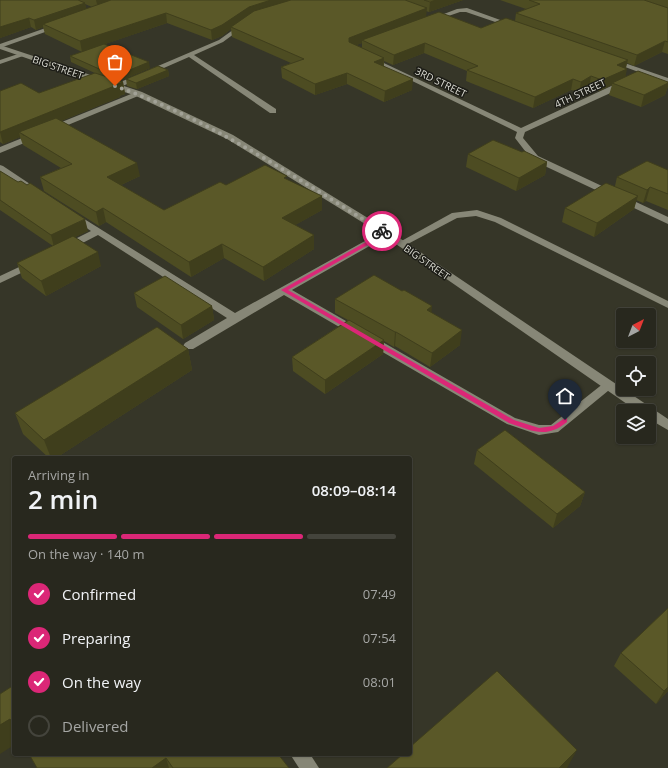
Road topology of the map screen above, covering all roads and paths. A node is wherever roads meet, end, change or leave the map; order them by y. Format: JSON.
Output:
{"nodes":[{"id":1,"x":429,"y":16,"type":"edge"},
{"id":2,"x":436,"y":18,"type":"junction"},
{"id":3,"x":252,"y":19,"type":"edge"},
{"id":4,"x":67,"y":22,"type":"edge"},
{"id":5,"x":422,"y":24,"type":"edge"},
{"id":6,"x":520,"y":28,"type":"edge"},
{"id":7,"x":0,"y":47,"type":"edge"},
{"id":8,"x":21,"y":55,"type":"junction"},
{"id":9,"x":190,"y":55,"type":"junction"},
{"id":10,"x":364,"y":56,"type":"edge"},
{"id":11,"x":602,"y":57,"type":"edge"},
{"id":12,"x":0,"y":62,"type":"edge"},
{"id":13,"x":647,"y":73,"type":"junction"},
{"id":14,"x":668,"y":81,"type":"edge"},
{"id":15,"x":115,"y":86,"type":"junction"},
{"id":16,"x":138,"y":94,"type":"junction"},
{"id":17,"x":273,"y":110,"type":"dead end"},
{"id":18,"x":521,"y":131,"type":"junction"},
{"id":19,"x":0,"y":150,"type":"edge"},
{"id":20,"x":0,"y":168,"type":"edge"},
{"id":21,"x":46,"y":197,"type":"edge"},
{"id":22,"x":65,"y":210,"type":"edge"},
{"id":23,"x":668,"y":222,"type":"edge"},
{"id":24,"x":98,"y":231,"type":"junction"},
{"id":25,"x":386,"y":233,"type":"junction"},
{"id":26,"x":401,"y":244,"type":"junction"},
{"id":27,"x":56,"y":252,"type":"edge"},
{"id":28,"x":42,"y":259,"type":"edge"},
{"id":29,"x":0,"y":280,"type":"edge"},
{"id":30,"x":284,"y":290,"type":"junction"},
{"id":31,"x":668,"y":305,"type":"edge"},
{"id":32,"x":235,"y":318,"type":"junction"},
{"id":33,"x":189,"y":346,"type":"dead end"},
{"id":34,"x":608,"y":386,"type":"junction"},
{"id":35,"x":635,"y":404,"type":"edge"},
{"id":36,"x":656,"y":417,"type":"edge"},
{"id":37,"x":668,"y":425,"type":"edge"},
{"id":38,"x":301,"y":756,"type":"edge"},
{"id":39,"x":310,"y":768,"type":"edge"}],
"edges":[{"from":1,"to":2,"type":"street"},
{"from":2,"to":5,"type":"street"},
{"from":2,"to":6,"type":"street"},
{"from":3,"to":9,"type":"street"},
{"from":4,"to":7,"type":"street"},
{"from":7,"to":8,"type":"street","name":"BIG STREET"},
{"from":8,"to":12,"type":"street"},
{"from":8,"to":15,"type":"street","name":"BIG STREET"},
{"from":9,"to":15,"type":"street"},
{"from":9,"to":17,"type":"street"},
{"from":10,"to":18,"type":"street","name":"3RD STREET"},
{"from":11,"to":13,"type":"street"},
{"from":13,"to":14,"type":"street"},
{"from":13,"to":18,"type":"street","name":"4TH STREET"},
{"from":15,"to":16,"type":"street","name":"BIG STREET"},
{"from":16,"to":19,"type":"street"},
{"from":16,"to":25,"type":"street","name":"BIG STREET"},
{"from":18,"to":23,"type":"street"},
{"from":20,"to":21,"type":"street"},
{"from":22,"to":24,"type":"street"},
{"from":24,"to":27,"type":"street"},
{"from":24,"to":32,"type":"street"},
{"from":25,"to":26,"type":"street","name":"BIG STREET"},
{"from":25,"to":30,"type":"street"},
{"from":26,"to":31,"type":"street"},
{"from":26,"to":34,"type":"street","name":"BIG STREET"},
{"from":28,"to":29,"type":"street"},
{"from":30,"to":32,"type":"street"},
{"from":30,"to":34,"type":"street"},
{"from":32,"to":33,"type":"street"},
{"from":34,"to":35,"type":"street","name":"BIG STREET"},
{"from":36,"to":37,"type":"street"},
{"from":38,"to":39,"type":"street"}]}
